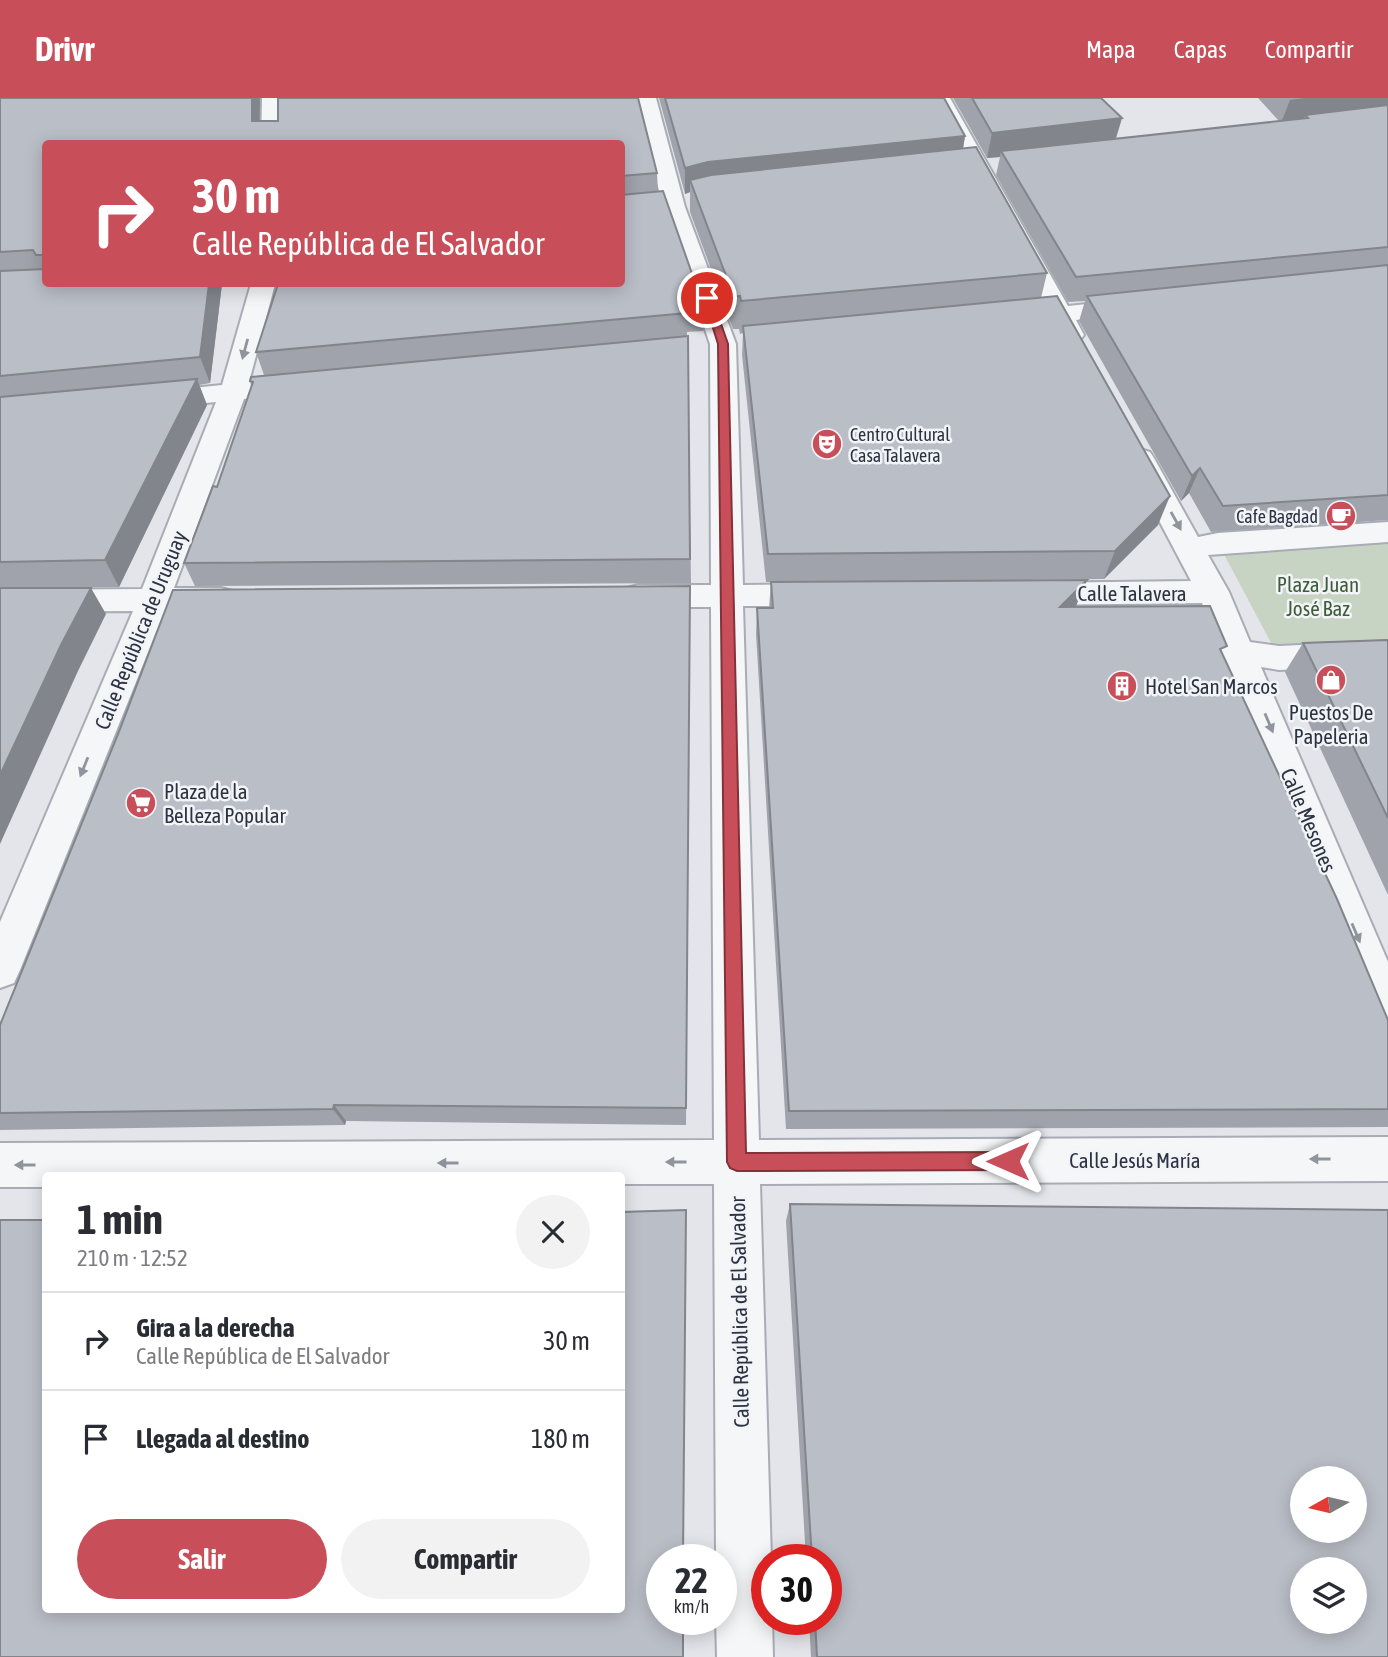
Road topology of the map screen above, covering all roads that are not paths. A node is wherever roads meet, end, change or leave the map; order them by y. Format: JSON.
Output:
{"nodes":[{"id":1,"x":272,"y":98,"type":"edge"},
{"id":2,"x":646,"y":98,"type":"edge"},
{"id":3,"x":940,"y":98,"type":"edge"},
{"id":4,"x":272,"y":140,"type":"edge"},
{"id":5,"x":1008,"y":164,"type":"edge"},
{"id":6,"x":981,"y":168,"type":"junction"},
{"id":7,"x":954,"y":171,"type":"edge"},
{"id":8,"x":696,"y":200,"type":"edge"},
{"id":9,"x":674,"y":207,"type":"junction"},
{"id":10,"x":648,"y":209,"type":"edge"},
{"id":11,"x":262,"y":287,"type":"edge"},
{"id":12,"x":1156,"y":305,"type":"edge"},
{"id":13,"x":1060,"y":315,"type":"junction"},
{"id":14,"x":993,"y":321,"type":"edge"},
{"id":15,"x":1080,"y":351,"type":"edge"},
{"id":16,"x":328,"y":383,"type":"edge"},
{"id":17,"x":233,"y":392,"type":"junction"},
{"id":18,"x":123,"y":402,"type":"edge"},
{"id":19,"x":1126,"y":432,"type":"edge"},
{"id":20,"x":1388,"y":532,"type":"edge"},
{"id":21,"x":1192,"y":550,"type":"junction"},
{"id":22,"x":1213,"y":592,"type":"junction"},
{"id":23,"x":1005,"y":594,"type":"edge"},
{"id":24,"x":852,"y":595,"type":"edge"},
{"id":25,"x":615,"y":596,"type":"edge"},
{"id":26,"x":727,"y":596,"type":"junction"},
{"id":27,"x":154,"y":599,"type":"junction"},
{"id":28,"x":251,"y":599,"type":"edge"},
{"id":29,"x":0,"y":601,"type":"edge"},
{"id":30,"x":1239,"y":652,"type":"junction"},
{"id":31,"x":1388,"y":653,"type":"edge"},
{"id":32,"x":0,"y":970,"type":"edge"},
{"id":33,"x":1388,"y":1010,"type":"edge"},
{"id":34,"x":1388,"y":1159,"type":"edge"},
{"id":35,"x":737,"y":1162,"type":"junction"},
{"id":36,"x":0,"y":1165,"type":"edge"},
{"id":37,"x":746,"y":1657,"type":"edge"}],
"edges":[{"from":1,"to":4,"type":"street"},
{"from":2,"to":9,"type":"street","name":"Calle República de El Salvador"},
{"from":3,"to":6,"type":"street"},
{"from":5,"to":6,"type":"street"},
{"from":6,"to":7,"type":"street"},
{"from":6,"to":13,"type":"street"},
{"from":8,"to":9,"type":"street"},
{"from":9,"to":10,"type":"street"},
{"from":9,"to":26,"type":"street","name":"Calle República de El Salvador"},
{"from":11,"to":17,"type":"street","name":"Calle República de Uruguay","one_way":true},
{"from":12,"to":13,"type":"street"},
{"from":13,"to":14,"type":"street"},
{"from":13,"to":15,"type":"street"},
{"from":16,"to":17,"type":"street"},
{"from":17,"to":18,"type":"street"},
{"from":17,"to":27,"type":"street","name":"Calle República de Uruguay"},
{"from":19,"to":21,"type":"street","name":"Calle Mesones","one_way":true},
{"from":20,"to":21,"type":"street"},
{"from":21,"to":22,"type":"street","name":"Calle Mesones"},
{"from":22,"to":23,"type":"street","name":"Calle Talavera"},
{"from":22,"to":30,"type":"street","name":"Calle Mesones"},
{"from":24,"to":26,"type":"street"},
{"from":25,"to":26,"type":"street"},
{"from":26,"to":35,"type":"street","name":"Calle República de El Salvador"},
{"from":27,"to":28,"type":"street"},
{"from":27,"to":29,"type":"street"},
{"from":27,"to":32,"type":"street","name":"Calle República de Uruguay","one_way":true},
{"from":30,"to":31,"type":"street"},
{"from":30,"to":33,"type":"street","name":"Calle Mesones","one_way":true},
{"from":34,"to":35,"type":"street","name":"Calle Jesús María","one_way":true},
{"from":35,"to":36,"type":"street","name":"Calle Jesús María","one_way":true},
{"from":35,"to":37,"type":"street","name":"Calle República de El Salvador"}]}
